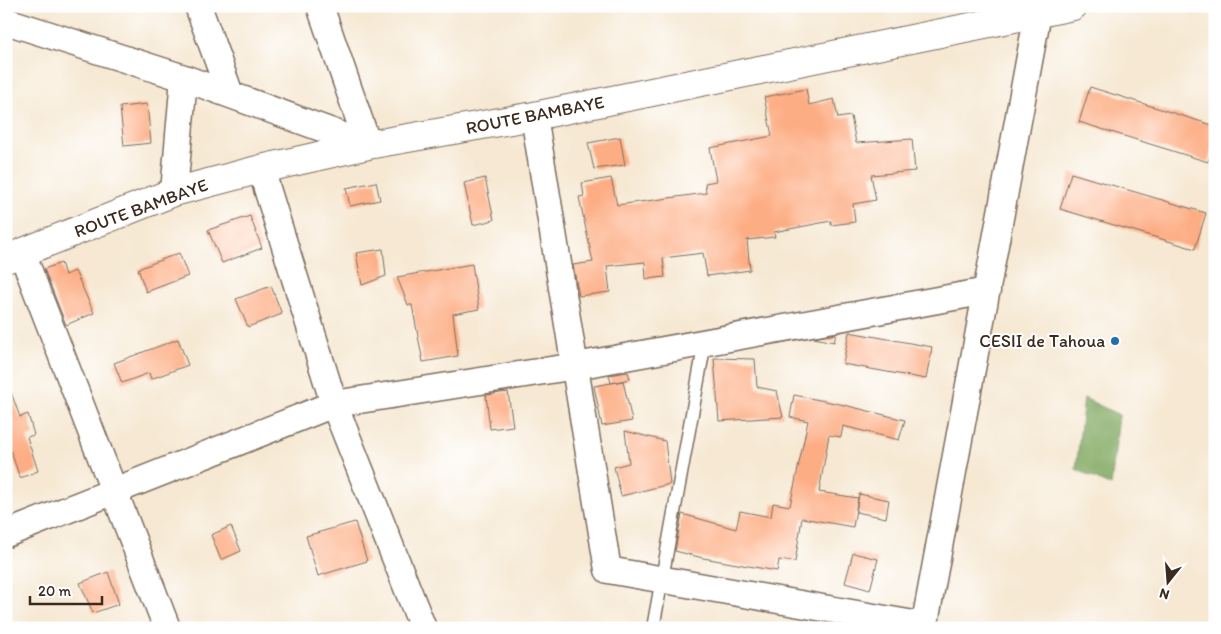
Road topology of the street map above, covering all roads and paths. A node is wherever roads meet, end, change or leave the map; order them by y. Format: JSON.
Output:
{"nodes":[{"id":1,"x":198,"y":6,"type":"edge"},
{"id":2,"x":320,"y":6,"type":"edge"},
{"id":3,"x":1073,"y":6,"type":"edge"},
{"id":4,"x":1040,"y":9,"type":"edge"},
{"id":5,"x":6,"y":21,"type":"edge"},
{"id":6,"x":184,"y":78,"type":"junction"},
{"id":7,"x":230,"y":94,"type":"junction"},
{"id":8,"x":534,"y":116,"type":"junction"},
{"id":9,"x":368,"y":145,"type":"junction"},
{"id":10,"x":261,"y":169,"type":"junction"},
{"id":11,"x":174,"y":192,"type":"junction"},
{"id":12,"x":14,"y":256,"type":"edge"},
{"id":13,"x":987,"y":291,"type":"junction"},
{"id":14,"x":705,"y":342,"type":"junction"},
{"id":15,"x":576,"y":366,"type":"junction"},
{"id":16,"x":334,"y":404,"type":"junction"},
{"id":17,"x":114,"y":491,"type":"junction"},
{"id":18,"x":6,"y":534,"type":"edge"},
{"id":19,"x":662,"y":580,"type":"junction"},
{"id":20,"x":925,"y":627,"type":"edge"},
{"id":21,"x":167,"y":628,"type":"edge"},
{"id":22,"x":423,"y":628,"type":"edge"},
{"id":23,"x":652,"y":628,"type":"edge"}],
"edges":[{"from":1,"to":7,"type":"street"},
{"from":2,"to":9,"type":"street"},
{"from":3,"to":4,"type":"street","name":"ROUTE BAMBAYE"},
{"from":4,"to":8,"type":"street","name":"ROUTE BAMBAYE"},
{"from":4,"to":13,"type":"street"},
{"from":5,"to":6,"type":"street"},
{"from":6,"to":7,"type":"street"},
{"from":6,"to":11,"type":"street"},
{"from":7,"to":9,"type":"street"},
{"from":8,"to":9,"type":"street","name":"ROUTE BAMBAYE"},
{"from":8,"to":15,"type":"street"},
{"from":9,"to":10,"type":"street","name":"ROUTE BAMBAYE"},
{"from":10,"to":11,"type":"street","name":"ROUTE BAMBAYE"},
{"from":10,"to":16,"type":"street"},
{"from":11,"to":12,"type":"street","name":"ROUTE BAMBAYE"},
{"from":12,"to":17,"type":"street"},
{"from":13,"to":14,"type":"street"},
{"from":13,"to":20,"type":"street"},
{"from":14,"to":15,"type":"street"},
{"from":14,"to":19,"type":"lane"},
{"from":15,"to":16,"type":"street"},
{"from":15,"to":19,"type":"street"},
{"from":16,"to":17,"type":"street"},
{"from":16,"to":22,"type":"street"},
{"from":17,"to":18,"type":"street"},
{"from":17,"to":21,"type":"street"},
{"from":19,"to":20,"type":"street"},
{"from":19,"to":23,"type":"lane"}]}
